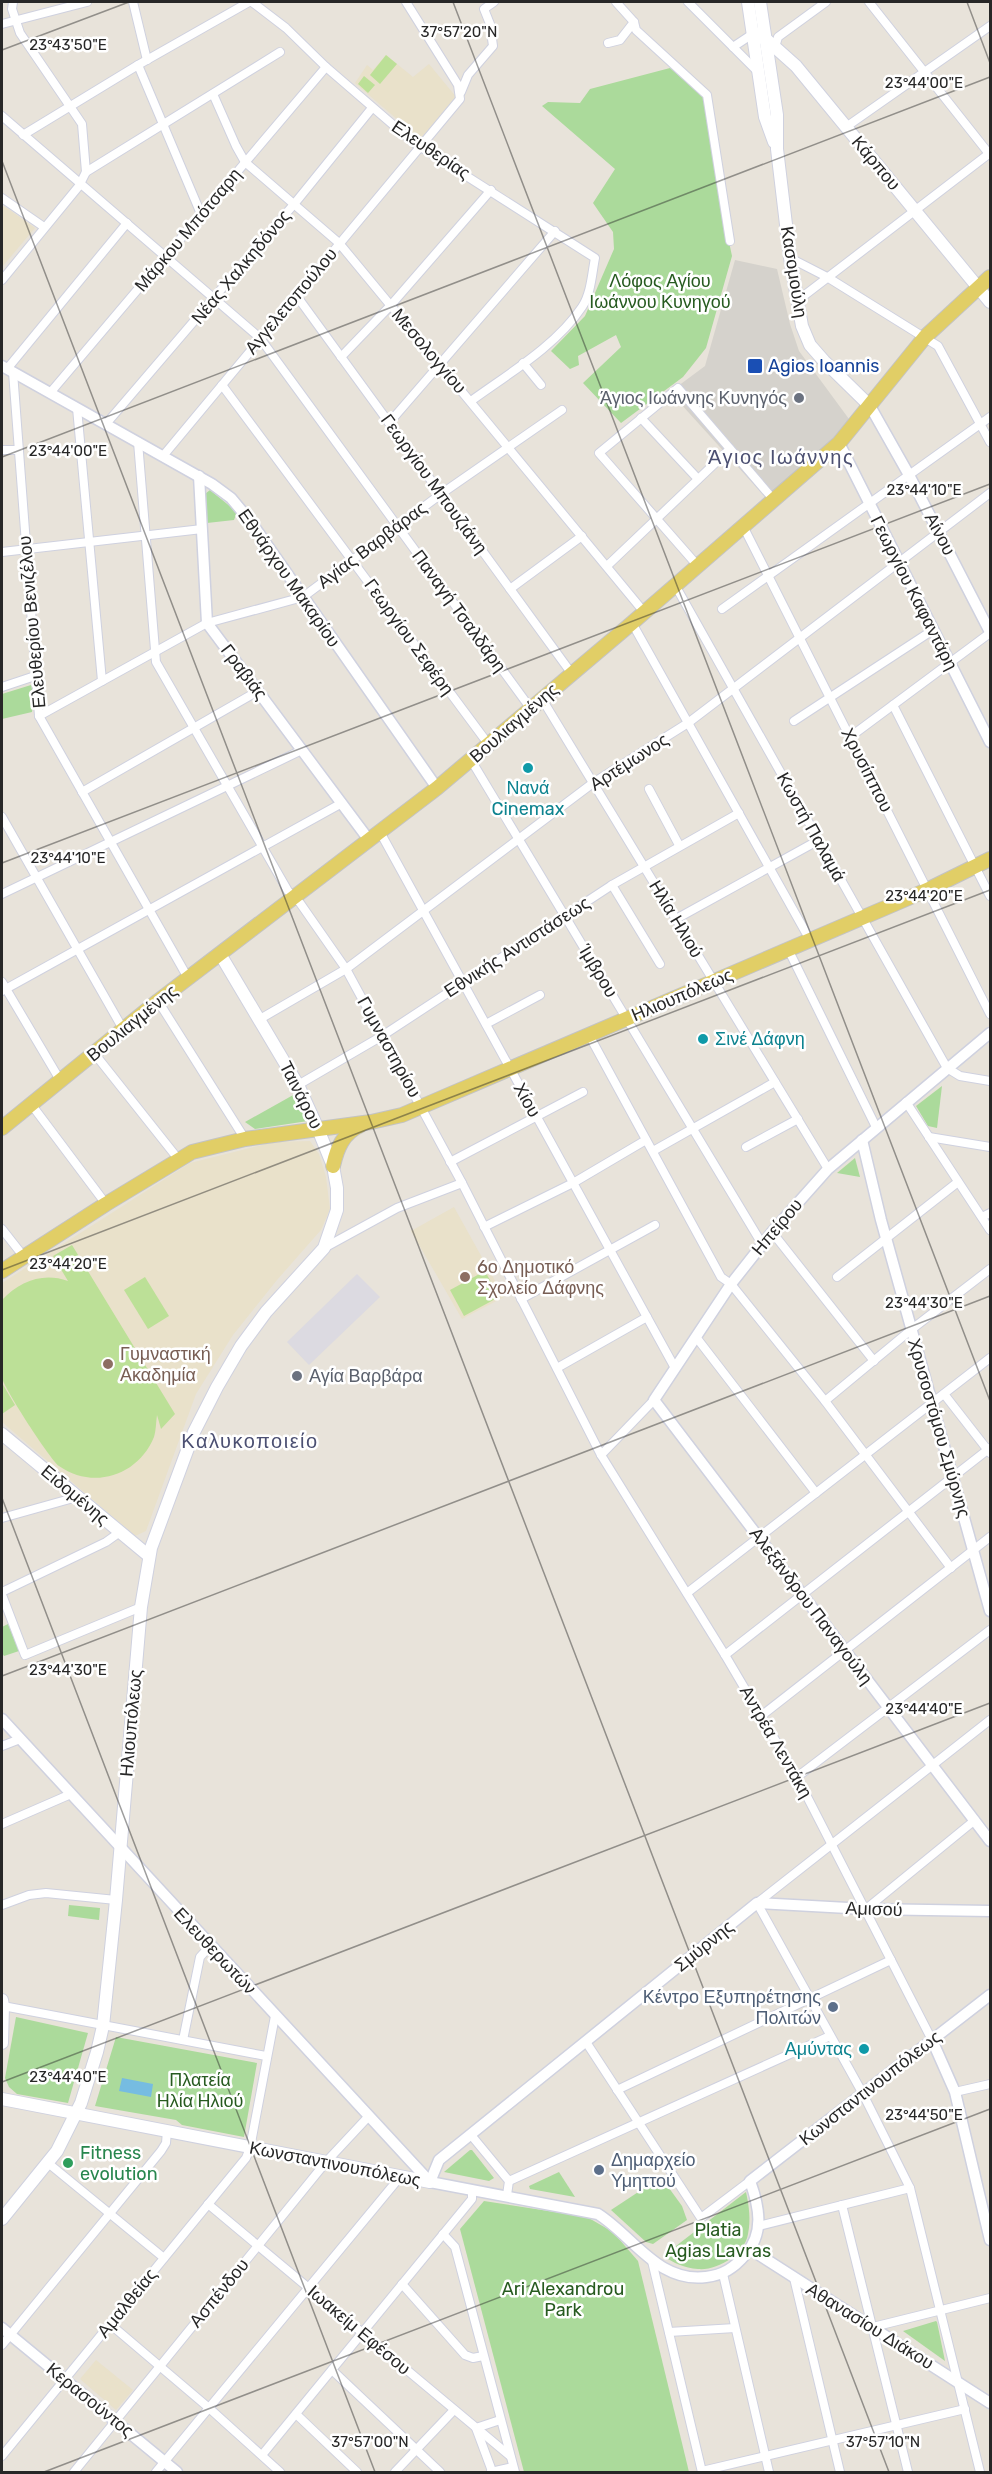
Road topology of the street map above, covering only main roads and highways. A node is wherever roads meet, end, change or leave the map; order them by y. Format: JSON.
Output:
{"nodes":[{"id":1,"x":748,"y":2,"type":"edge"},
{"id":2,"x":760,"y":2,"type":"edge"},
{"id":3,"x":754,"y":33,"type":"junction"},
{"id":4,"x":771,"y":44,"type":"junction"},
{"id":5,"x":796,"y":66,"type":"junction"},
{"id":6,"x":773,"y":82,"type":"junction"},
{"id":7,"x":777,"y":149,"type":"junction"},
{"id":8,"x":990,"y":277,"type":"edge"},
{"id":9,"x":978,"y":287,"type":"junction"},
{"id":10,"x":990,"y":302,"type":"edge"},
{"id":11,"x":870,"y":406,"type":"junction"},
{"id":12,"x":990,"y":859,"type":"edge"},
{"id":13,"x":220,"y":954,"type":"junction"},
{"id":14,"x":371,"y":1122,"type":"junction"},
{"id":15,"x":2,"y":1128,"type":"edge"},
{"id":16,"x":318,"y":1129,"type":"junction"},
{"id":17,"x":333,"y":1166,"type":"junction"},
{"id":18,"x":324,"y":1248,"type":"joint"},
{"id":19,"x":2,"y":1271,"type":"edge"},
{"id":20,"x":2,"y":1434,"type":"edge"},
{"id":21,"x":149,"y":1556,"type":"junction"},
{"id":22,"x":2,"y":2003,"type":"edge"},
{"id":23,"x":2,"y":2043,"type":"edge"},
{"id":24,"x":2,"y":2100,"type":"edge"},
{"id":25,"x":76,"y":2114,"type":"junction"},
{"id":26,"x":430,"y":2182,"type":"road end"},
{"id":27,"x":2,"y":2219,"type":"edge"}],
"edges":[{"from":1,"to":3,"type":"main road","name":"Κασομούλη"},
{"from":2,"to":4,"type":"main road","name":"Κασομούλη"},
{"from":3,"to":4,"type":"main road","name":"Κάρπου"},
{"from":3,"to":7,"type":"main road","name":"Κασομούλη"},
{"from":4,"to":5,"type":"main road","name":"Κάρπου"},
{"from":4,"to":6,"type":"main road","name":"Κασομούλη"},
{"from":5,"to":6,"type":"main road"},
{"from":5,"to":9,"type":"main road","name":"Κάρπου"},
{"from":6,"to":7,"type":"main road","name":"Κασομούλη"},
{"from":7,"to":11,"type":"main road","name":"Κασομούλη"},
{"from":8,"to":9,"type":"main road","name":"Βουλιαγμένης"},
{"from":9,"to":10,"type":"main road","name":"Κάρπου"},
{"from":9,"to":11,"type":"main road","name":"Βουλιαγμένης"},
{"from":11,"to":13,"type":"main road","name":"Βουλιαγμένης"},
{"from":12,"to":14,"type":"main road","name":"Ηλιουπόλεως"},
{"from":13,"to":15,"type":"main road","name":"Βουλιαγμένης"},
{"from":13,"to":16,"type":"main road","name":"Ταινάρου"},
{"from":14,"to":16,"type":"main road"},
{"from":14,"to":17,"type":"main road"},
{"from":16,"to":17,"type":"main road","name":"Ταινάρου"},
{"from":16,"to":19,"type":"main road"},
{"from":17,"to":18,"type":"main road","name":"Ταινάρου"},
{"from":18,"to":21,"type":"main road","name":"Ηλιουπόλεως"},
{"from":20,"to":21,"type":"main road","name":"Ειδομένης"},
{"from":21,"to":25,"type":"main road","name":"Ηλιουπόλεως"},
{"from":22,"to":23,"type":"main road"},
{"from":24,"to":25,"type":"main road","name":"Κωνσταντινουπόλεως"},
{"from":25,"to":26,"type":"main road","name":"Κωνσταντινουπόλεως"},
{"from":25,"to":27,"type":"main road","name":"Ηλιουπόλεως"}]}
